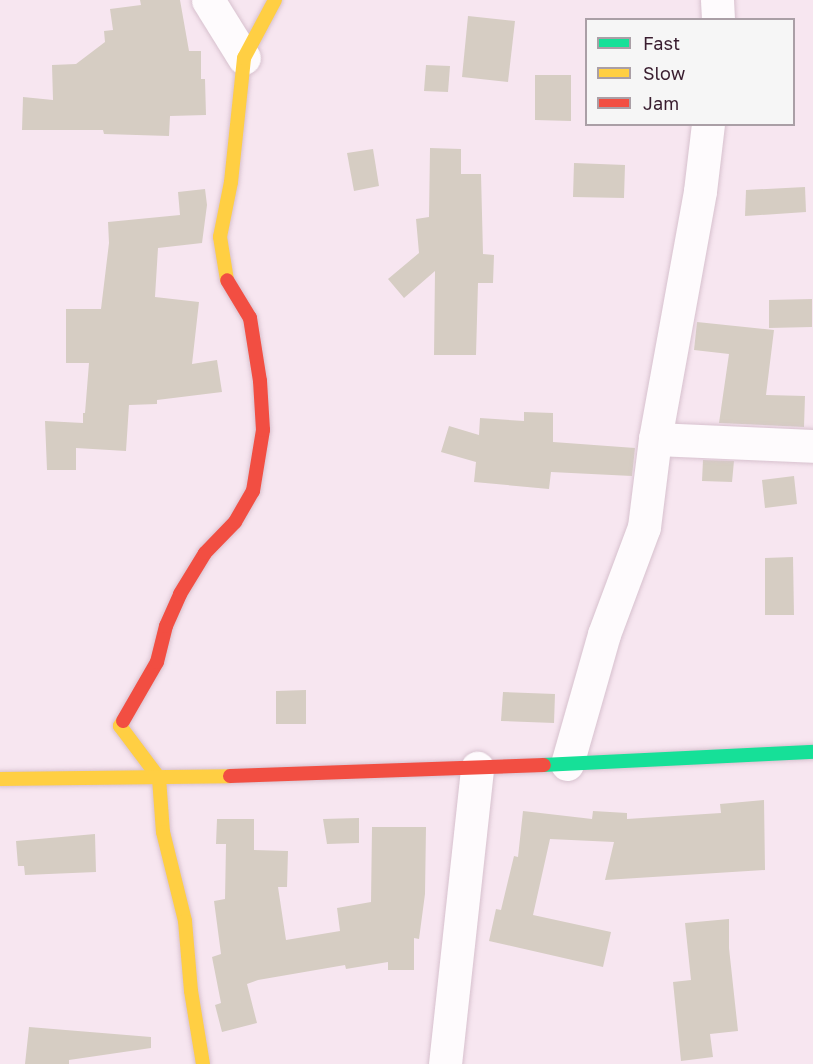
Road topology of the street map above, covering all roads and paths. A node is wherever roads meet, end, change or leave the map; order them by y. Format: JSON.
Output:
{"nodes":[{"id":1,"x":208,"y":0,"type":"edge"},
{"id":2,"x":275,"y":0,"type":"edge"},
{"id":3,"x":717,"y":0,"type":"edge"},
{"id":4,"x":718,"y":18,"type":"edge"},
{"id":5,"x":244,"y":58,"type":"junction"},
{"id":6,"x":708,"y":126,"type":"edge"},
{"id":7,"x":655,"y":439,"type":"junction"},
{"id":8,"x":813,"y":446,"type":"edge"},
{"id":9,"x":813,"y":752,"type":"edge"},
{"id":10,"x":567,"y":764,"type":"junction"},
{"id":11,"x":477,"y":768,"type":"junction"},
{"id":12,"x":159,"y":778,"type":"junction"},
{"id":13,"x":0,"y":779,"type":"edge"},
{"id":14,"x":203,"y":1064,"type":"edge"},
{"id":15,"x":444,"y":1064,"type":"edge"}],
"edges":[{"from":1,"to":5,"type":"street"},
{"from":2,"to":5,"type":"street"},
{"from":3,"to":4,"type":"street"},
{"from":5,"to":12,"type":"street"},
{"from":6,"to":7,"type":"street"},
{"from":7,"to":8,"type":"street"},
{"from":7,"to":10,"type":"street"},
{"from":9,"to":10,"type":"street"},
{"from":10,"to":11,"type":"street"},
{"from":11,"to":12,"type":"street"},
{"from":11,"to":15,"type":"street"},
{"from":12,"to":13,"type":"street"},
{"from":12,"to":14,"type":"street"}]}
